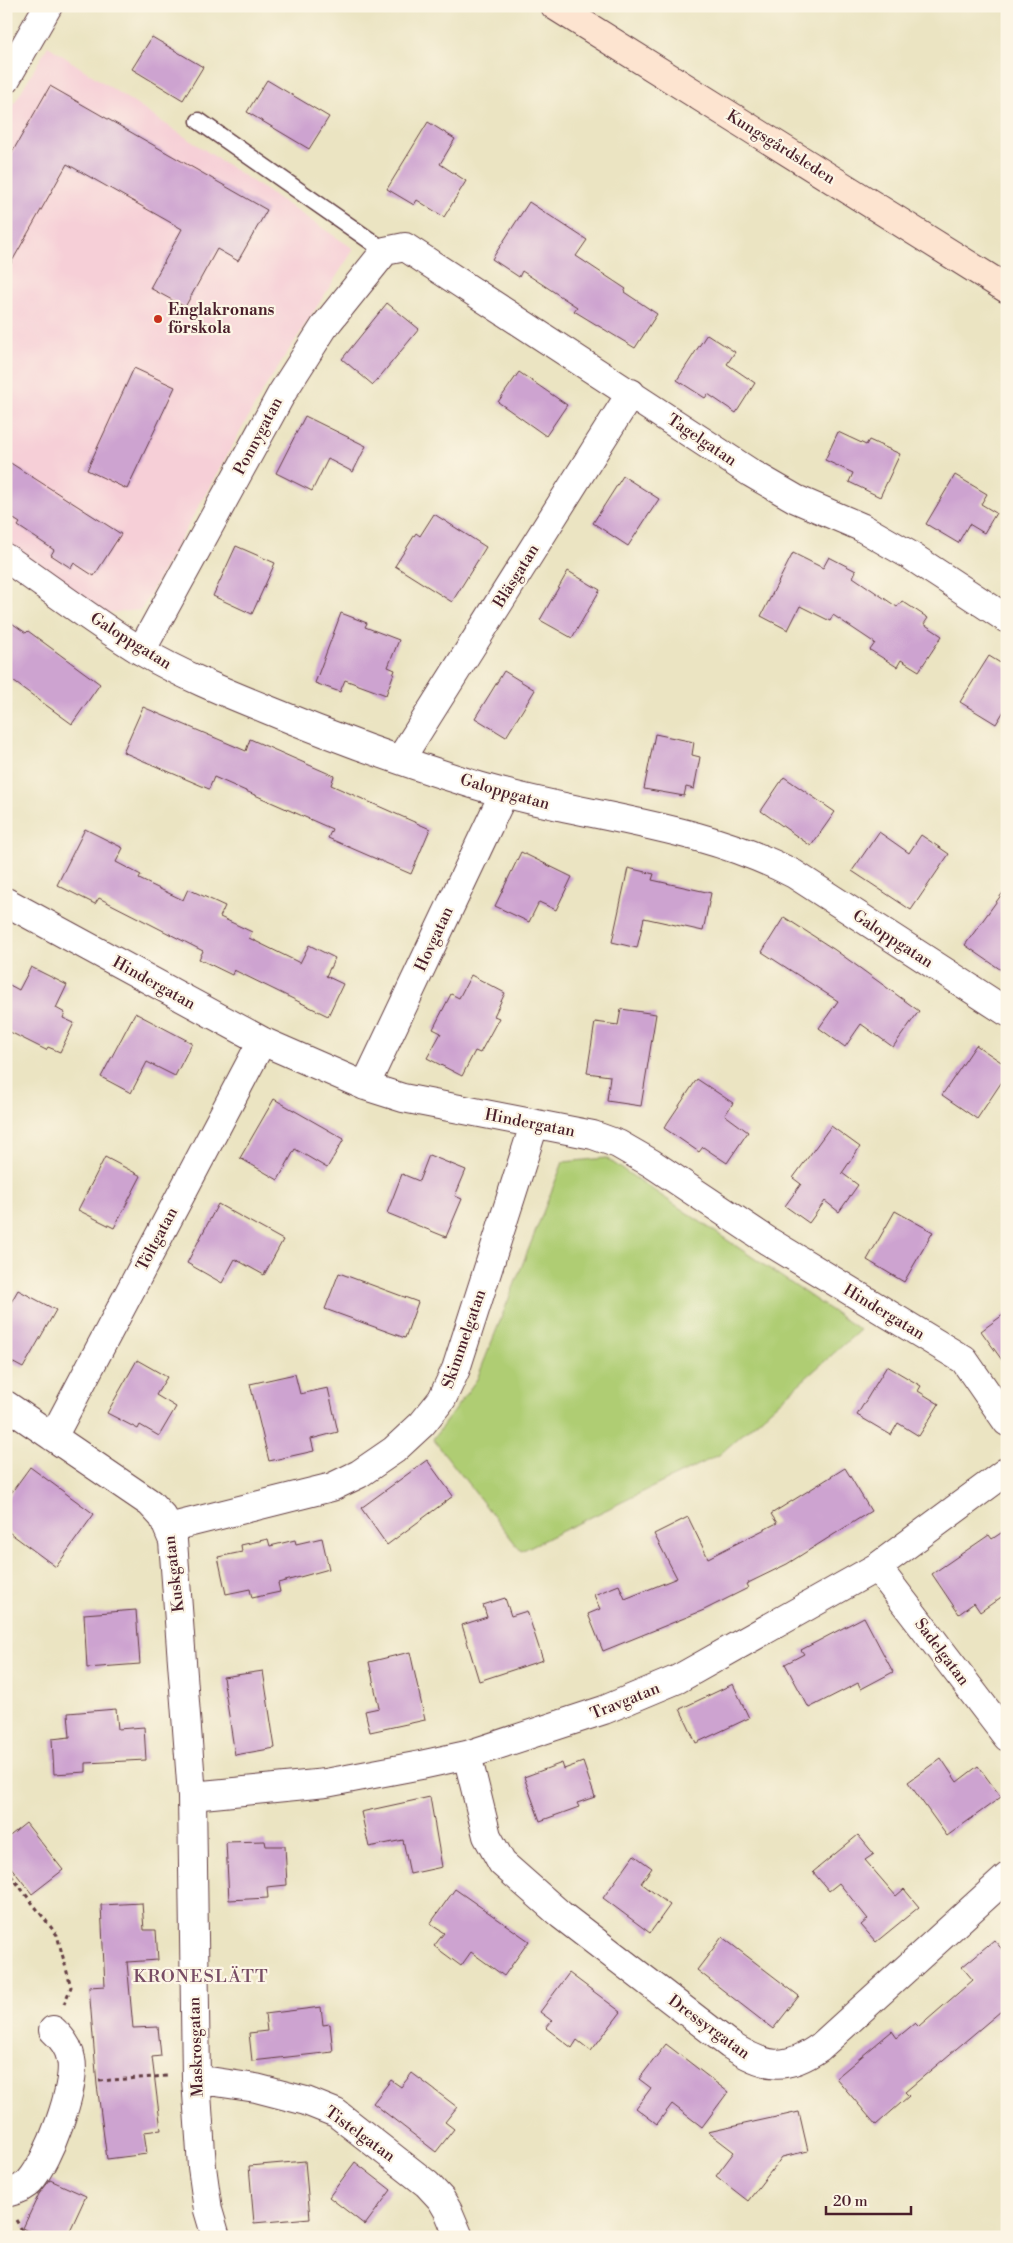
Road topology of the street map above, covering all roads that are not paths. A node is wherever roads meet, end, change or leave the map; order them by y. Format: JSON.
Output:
{"nodes":[{"id":1,"x":48,"y":6,"type":"edge"},
{"id":2,"x":555,"y":6,"type":"edge"},
{"id":3,"x":6,"y":79,"type":"edge"},
{"id":4,"x":199,"y":121,"type":"dead end"},
{"id":5,"x":395,"y":249,"type":"junction"},
{"id":6,"x":1007,"y":289,"type":"edge"},
{"id":7,"x":631,"y":393,"type":"junction"},
{"id":8,"x":6,"y":558,"type":"edge"},
{"id":9,"x":1007,"y":618,"type":"edge"},
{"id":10,"x":141,"y":651,"type":"junction"},
{"id":11,"x":400,"y":760,"type":"junction"},
{"id":12,"x":504,"y":793,"type":"junction"},
{"id":13,"x":10,"y":912,"type":"edge"},
{"id":14,"x":1007,"y":1012,"type":"edge"},
{"id":15,"x":262,"y":1041,"type":"junction"},
{"id":16,"x":365,"y":1086,"type":"junction"},
{"id":17,"x":534,"y":1125,"type":"junction"},
{"id":18,"x":6,"y":1405,"type":"edge"},
{"id":19,"x":1007,"y":1422,"type":"edge"},
{"id":20,"x":53,"y":1436,"type":"junction"},
{"id":21,"x":1007,"y":1471,"type":"edge"},
{"id":22,"x":168,"y":1528,"type":"junction"},
{"id":23,"x":877,"y":1567,"type":"junction"},
{"id":24,"x":1007,"y":1737,"type":"edge"},
{"id":25,"x":466,"y":1755,"type":"junction"},
{"id":26,"x":192,"y":1796,"type":"junction"},
{"id":27,"x":1007,"y":1878,"type":"edge"},
{"id":28,"x":53,"y":2030,"type":"road end"},
{"id":29,"x":196,"y":2079,"type":"junction"},
{"id":30,"x":6,"y":2193,"type":"edge"},
{"id":31,"x":216,"y":2237,"type":"edge"},
{"id":32,"x":459,"y":2237,"type":"edge"}],
"edges":[{"from":1,"to":3,"type":"street"},
{"from":2,"to":6,"type":"main road","name":"Kungsgårdsleden"},
{"from":4,"to":5,"type":"lane"},
{"from":5,"to":7,"type":"street","name":"Tagelgatan"},
{"from":5,"to":10,"type":"street","name":"Ponnygatan"},
{"from":7,"to":9,"type":"street","name":"Tagelgatan"},
{"from":7,"to":11,"type":"street","name":"Bläsgatan"},
{"from":8,"to":10,"type":"street","name":"Galoppgatan"},
{"from":10,"to":11,"type":"street","name":"Galoppgatan"},
{"from":11,"to":12,"type":"street","name":"Galoppgatan"},
{"from":12,"to":14,"type":"street","name":"Galoppgatan"},
{"from":12,"to":16,"type":"street","name":"Hovgatan"},
{"from":13,"to":15,"type":"street","name":"Hindergatan"},
{"from":15,"to":16,"type":"street","name":"Hindergatan"},
{"from":15,"to":20,"type":"street","name":"Töltgatan"},
{"from":16,"to":17,"type":"street","name":"Hindergatan"},
{"from":17,"to":19,"type":"street","name":"Hindergatan"},
{"from":17,"to":22,"type":"street","name":"Skimmelgatan"},
{"from":18,"to":20,"type":"street","name":"Kuskgatan"},
{"from":20,"to":22,"type":"street","name":"Kuskgatan"},
{"from":21,"to":23,"type":"street","name":"Travgatan"},
{"from":22,"to":26,"type":"street","name":"Kuskgatan"},
{"from":23,"to":24,"type":"street","name":"Sadelgatan"},
{"from":23,"to":25,"type":"street","name":"Travgatan"},
{"from":25,"to":26,"type":"street","name":"Travgatan"},
{"from":25,"to":27,"type":"street","name":"Dressyrgatan"},
{"from":26,"to":29,"type":"street","name":"Maskrosgatan"},
{"from":28,"to":30,"type":"street"},
{"from":29,"to":31,"type":"street","name":"Maskrosgatan"},
{"from":29,"to":32,"type":"street","name":"Tistelgatan"}]}
